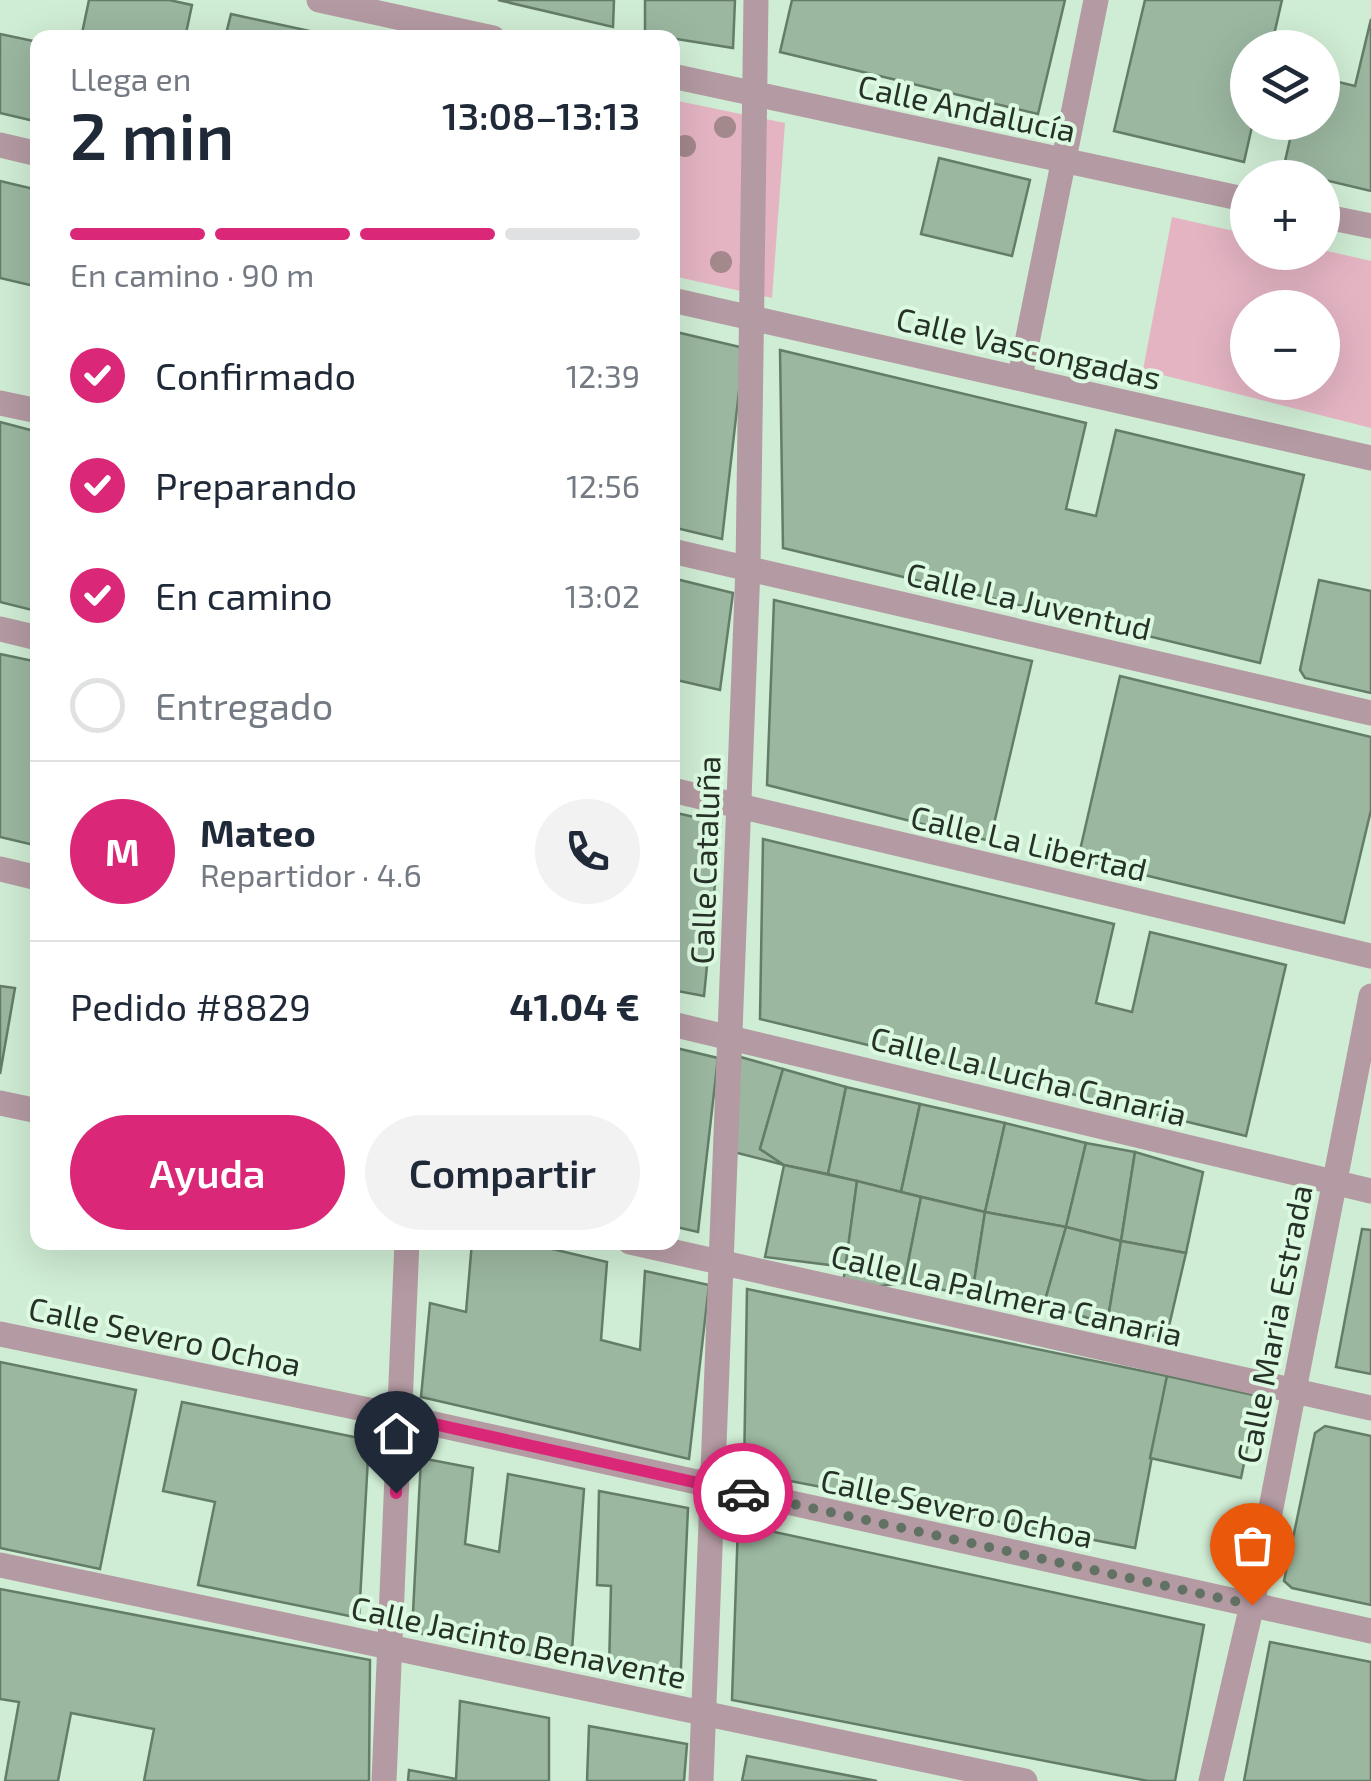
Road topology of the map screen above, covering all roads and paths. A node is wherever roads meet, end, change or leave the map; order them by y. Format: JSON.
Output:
{"nodes":[{"id":1,"x":319,"y":0,"type":"edge"},
{"id":2,"x":756,"y":0,"type":"edge"},
{"id":3,"x":1096,"y":0,"type":"edge"},
{"id":4,"x":436,"y":21,"type":"edge"},
{"id":5,"x":466,"y":30,"type":"edge"},
{"id":6,"x":680,"y":78,"type":"edge"},
{"id":7,"x":752,"y":94,"type":"junction"},
{"id":8,"x":0,"y":146,"type":"edge"},
{"id":9,"x":30,"y":152,"type":"edge"},
{"id":10,"x":1062,"y":161,"type":"junction"},
{"id":11,"x":1230,"y":196,"type":"edge"},
{"id":12,"x":1340,"y":220,"type":"edge"},
{"id":13,"x":1371,"y":226,"type":"edge"},
{"id":14,"x":680,"y":302,"type":"edge"},
{"id":15,"x":754,"y":319,"type":"junction"},
{"id":16,"x":1020,"y":377,"type":"junction"},
{"id":17,"x":0,"y":403,"type":"edge"},
{"id":18,"x":30,"y":410,"type":"edge"},
{"id":19,"x":1371,"y":458,"type":"edge"},
{"id":20,"x":680,"y":554,"type":"edge"},
{"id":21,"x":748,"y":567,"type":"junction"},
{"id":22,"x":0,"y":630,"type":"edge"},
{"id":23,"x":30,"y":636,"type":"edge"},
{"id":24,"x":1371,"y":713,"type":"edge"},
{"id":25,"x":680,"y":792,"type":"edge"},
{"id":26,"x":739,"y":806,"type":"junction"},
{"id":27,"x":0,"y":869,"type":"edge"},
{"id":28,"x":30,"y":876,"type":"edge"},
{"id":29,"x":1371,"y":956,"type":"edge"},
{"id":30,"x":1371,"y":996,"type":"edge"},
{"id":31,"x":680,"y":1026,"type":"edge"},
{"id":32,"x":731,"y":1036,"type":"junction"},
{"id":33,"x":0,"y":1103,"type":"edge"},
{"id":34,"x":30,"y":1109,"type":"edge"},
{"id":35,"x":1333,"y":1182,"type":"junction"},
{"id":36,"x":1371,"y":1190,"type":"edge"},
{"id":37,"x":407,"y":1250,"type":"edge"},
{"id":38,"x":663,"y":1250,"type":"edge"},
{"id":39,"x":722,"y":1264,"type":"junction"},
{"id":40,"x":0,"y":1334,"type":"edge"},
{"id":41,"x":1294,"y":1391,"type":"junction"},
{"id":42,"x":1371,"y":1408,"type":"edge"},
{"id":43,"x":398,"y":1416,"type":"junction"},
{"id":44,"x":713,"y":1486,"type":"junction"},
{"id":45,"x":0,"y":1565,"type":"edge"},
{"id":46,"x":1252,"y":1605,"type":"junction"},
{"id":47,"x":1371,"y":1631,"type":"edge"},
{"id":48,"x":390,"y":1647,"type":"junction"},
{"id":49,"x":704,"y":1713,"type":"junction"},
{"id":50,"x":384,"y":1781,"type":"edge"},
{"id":51,"x":701,"y":1781,"type":"edge"},
{"id":52,"x":1025,"y":1781,"type":"edge"},
{"id":53,"x":1211,"y":1781,"type":"edge"}],
"edges":[{"from":1,"to":4,"type":"street"},
{"from":2,"to":7,"type":"street","name":"Calle Cataluña"},
{"from":3,"to":10,"type":"street"},
{"from":4,"to":5,"type":"street"},
{"from":6,"to":7,"type":"street","name":"Calle Andalucía"},
{"from":7,"to":10,"type":"street","name":"Calle Andalucía"},
{"from":7,"to":15,"type":"street","name":"Calle Cataluña"},
{"from":8,"to":9,"type":"street"},
{"from":10,"to":11,"type":"street","name":"Calle Andalucía"},
{"from":10,"to":16,"type":"street"},
{"from":12,"to":13,"type":"street"},
{"from":14,"to":15,"type":"street","name":"Calle Vascongadas"},
{"from":15,"to":16,"type":"street","name":"Calle Vascongadas"},
{"from":15,"to":21,"type":"street","name":"Calle Cataluña"},
{"from":16,"to":19,"type":"street","name":"Calle Vascongadas"},
{"from":17,"to":18,"type":"street"},
{"from":20,"to":21,"type":"street","name":"Calle La Juventud"},
{"from":21,"to":24,"type":"street","name":"Calle La Juventud"},
{"from":21,"to":26,"type":"street","name":"Calle Cataluña"},
{"from":22,"to":23,"type":"street"},
{"from":25,"to":26,"type":"street","name":"Calle La Libertad"},
{"from":26,"to":29,"type":"street","name":"Calle La Libertad"},
{"from":26,"to":32,"type":"street","name":"Calle Cataluña"},
{"from":27,"to":28,"type":"street"},
{"from":30,"to":35,"type":"street","name":"Calle Maria Estrada"},
{"from":31,"to":32,"type":"street","name":"Calle La Lucha Canaria"},
{"from":32,"to":35,"type":"street","name":"Calle La Lucha Canaria"},
{"from":32,"to":39,"type":"street","name":"Calle Cataluña"},
{"from":33,"to":34,"type":"street"},
{"from":35,"to":36,"type":"street","name":"Calle La Lucha Canaria"},
{"from":35,"to":41,"type":"street","name":"Calle Maria Estrada"},
{"from":37,"to":43,"type":"street"},
{"from":38,"to":39,"type":"street","name":"Calle La Palmera Canaria"},
{"from":39,"to":41,"type":"street","name":"Calle La Palmera Canaria"},
{"from":39,"to":44,"type":"street","name":"Calle Cataluña"},
{"from":40,"to":43,"type":"street","name":"Calle Severo Ochoa"},
{"from":41,"to":42,"type":"street","name":"Calle La Palmera Canaria"},
{"from":41,"to":46,"type":"street","name":"Calle Maria Estrada"},
{"from":43,"to":44,"type":"street","name":"Calle Severo Ochoa"},
{"from":43,"to":48,"type":"street"},
{"from":44,"to":46,"type":"street","name":"Calle Severo Ochoa"},
{"from":44,"to":49,"type":"street","name":"Calle Cataluña"},
{"from":45,"to":48,"type":"street","name":"Calle Jacinto Benavente"},
{"from":46,"to":47,"type":"street","name":"Calle Severo Ochoa"},
{"from":46,"to":53,"type":"street","name":"Calle Maria Estrada"},
{"from":48,"to":49,"type":"street","name":"Calle Jacinto Benavente"},
{"from":48,"to":50,"type":"street"},
{"from":49,"to":51,"type":"street","name":"Calle Cataluña"},
{"from":49,"to":52,"type":"street","name":"Calle Jacinto Benavente"}]}
